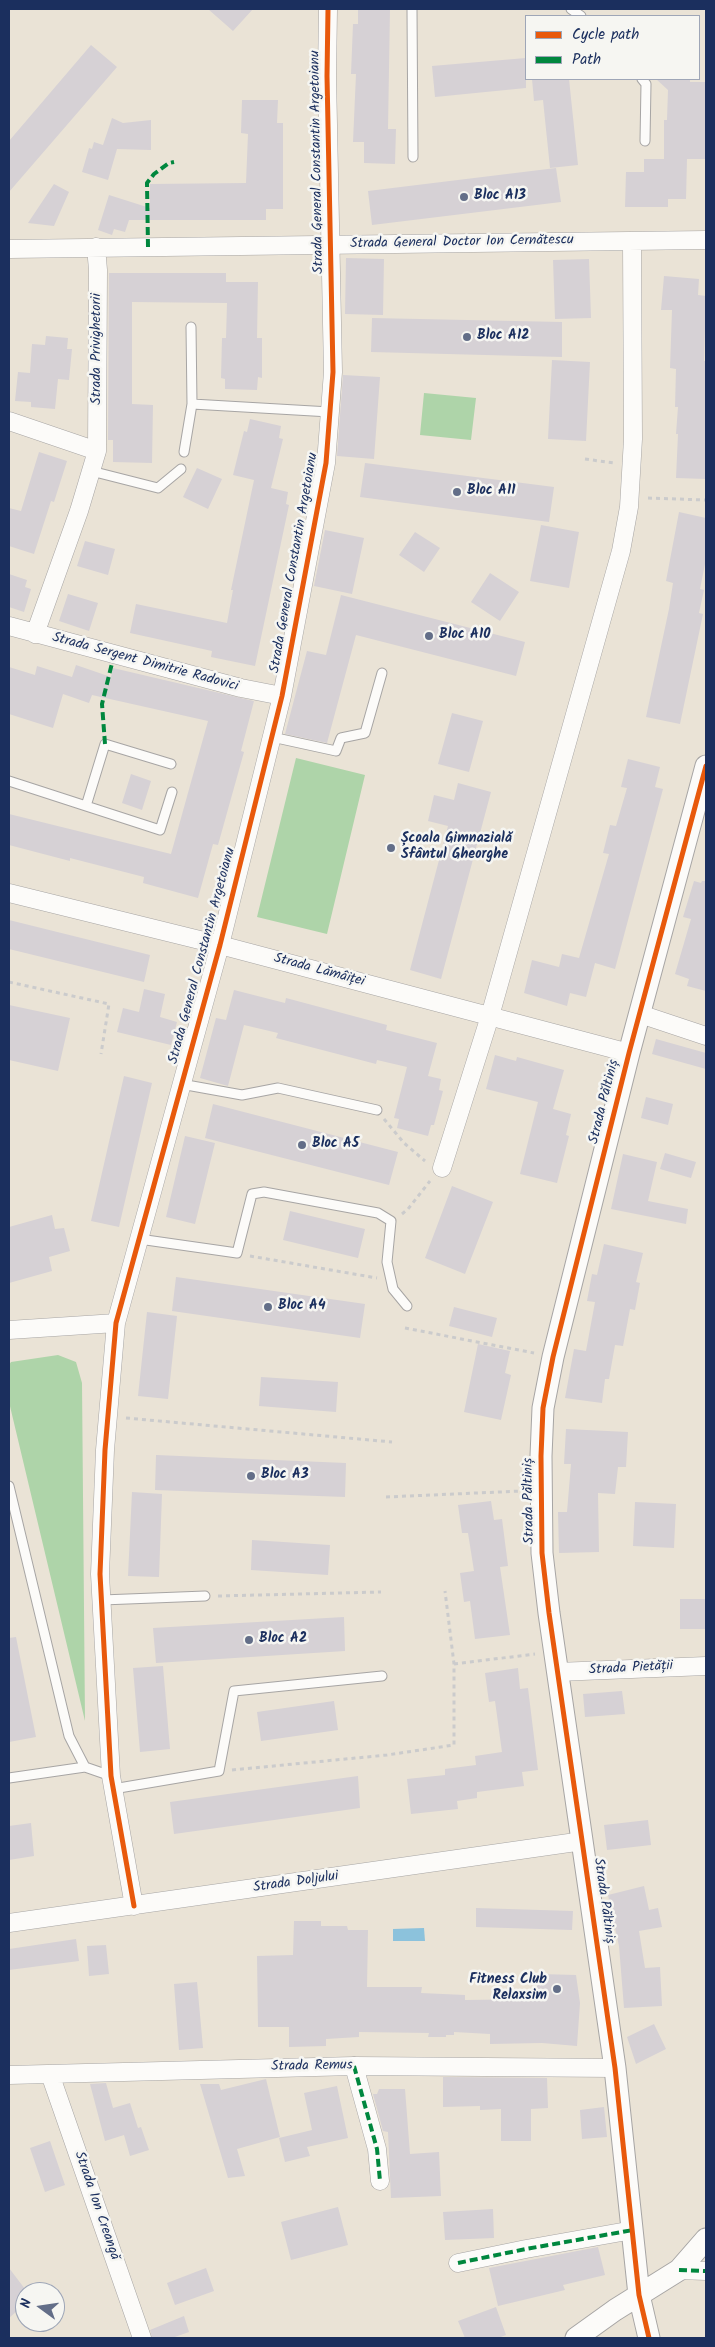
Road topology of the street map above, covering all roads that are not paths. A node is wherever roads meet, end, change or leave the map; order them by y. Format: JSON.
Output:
{"nodes":[{"id":1,"x":328,"y":9,"type":"edge"},
{"id":2,"x":412,"y":9,"type":"edge"},
{"id":3,"x":643,"y":80,"type":"edge"},
{"id":4,"x":645,"y":141,"type":"dead end"},
{"id":5,"x":413,"y":157,"type":"dead end"},
{"id":6,"x":706,"y":240,"type":"edge"},
{"id":7,"x":632,"y":242,"type":"junction"},
{"id":8,"x":331,"y":245,"type":"junction"},
{"id":9,"x":96,"y":247,"type":"junction"},
{"id":10,"x":9,"y":248,"type":"edge"},
{"id":11,"x":191,"y":328,"type":"dead end"},
{"id":12,"x":192,"y":404,"type":"junction"},
{"id":13,"x":330,"y":412,"type":"junction"},
{"id":14,"x":9,"y":421,"type":"edge"},
{"id":15,"x":97,"y":451,"type":"junction"},
{"id":16,"x":184,"y":452,"type":"dead end"},
{"id":17,"x":181,"y":469,"type":"dead end"},
{"id":18,"x":91,"y":472,"type":"junction"},
{"id":19,"x":9,"y":626,"type":"edge"},
{"id":20,"x":35,"y":634,"type":"junction"},
{"id":21,"x":382,"y":673,"type":"dead end"},
{"id":22,"x":282,"y":696,"type":"junction"},
{"id":23,"x":272,"y":736,"type":"junction"},
{"id":24,"x":171,"y":764,"type":"dead end"},
{"id":25,"x":706,"y":766,"type":"edge"},
{"id":26,"x":9,"y":781,"type":"edge"},
{"id":27,"x":172,"y":792,"type":"dead end"},
{"id":28,"x":86,"y":806,"type":"junction"},
{"id":29,"x":9,"y":893,"type":"edge"},
{"id":30,"x":220,"y":945,"type":"junction"},
{"id":31,"x":640,"y":1014,"type":"junction"},
{"id":32,"x":490,"y":1016,"type":"junction"},
{"id":33,"x":706,"y":1036,"type":"edge"},
{"id":34,"x":629,"y":1053,"type":"junction"},
{"id":35,"x":181,"y":1084,"type":"junction"},
{"id":36,"x":377,"y":1110,"type":"road end"},
{"id":37,"x":442,"y":1168,"type":"road end"},
{"id":38,"x":139,"y":1240,"type":"junction"},
{"id":39,"x":407,"y":1306,"type":"dead end"},
{"id":40,"x":116,"y":1323,"type":"junction"},
{"id":41,"x":9,"y":1330,"type":"edge"},
{"id":42,"x":9,"y":1486,"type":"edge"},
{"id":43,"x":205,"y":1596,"type":"road end"},
{"id":44,"x":102,"y":1600,"type":"junction"},
{"id":45,"x":555,"y":1662,"type":"junction"},
{"id":46,"x":706,"y":1666,"type":"edge"},
{"id":47,"x":382,"y":1676,"type":"dead end"},
{"id":48,"x":85,"y":1767,"type":"junction"},
{"id":49,"x":9,"y":1778,"type":"edge"},
{"id":50,"x":112,"y":1783,"type":"junction"},
{"id":51,"x":583,"y":1841,"type":"junction"},
{"id":52,"x":134,"y":1906,"type":"junction"},
{"id":53,"x":9,"y":1923,"type":"edge"},
{"id":54,"x":354,"y":2066,"type":"junction"},
{"id":55,"x":615,"y":2068,"type":"junction"},
{"id":56,"x":50,"y":2074,"type":"junction"},
{"id":57,"x":9,"y":2075,"type":"edge"},
{"id":58,"x":380,"y":2181,"type":"dead end"},
{"id":59,"x":632,"y":2230,"type":"junction"},
{"id":60,"x":706,"y":2239,"type":"edge"},
{"id":61,"x":458,"y":2263,"type":"dead end"},
{"id":62,"x":679,"y":2270,"type":"junction"},
{"id":63,"x":706,"y":2271,"type":"edge"},
{"id":64,"x":639,"y":2295,"type":"junction"},
{"id":65,"x":142,"y":2338,"type":"edge"},
{"id":66,"x":576,"y":2338,"type":"edge"},
{"id":67,"x":649,"y":2338,"type":"edge"}],
"edges":[{"from":1,"to":8,"type":"street","name":"Strada General Constantin Argetoianu"},
{"from":2,"to":5,"type":"lane"},
{"from":3,"to":4,"type":"lane"},
{"from":6,"to":7,"type":"street","name":"Strada General Doctor Ion Cernătescu"},
{"from":7,"to":8,"type":"street","name":"Strada General Doctor Ion Cernătescu"},
{"from":7,"to":32,"type":"street"},
{"from":8,"to":9,"type":"street","name":"Strada General Doctor Ion Cernătescu"},
{"from":8,"to":13,"type":"street","name":"Strada General Constantin Argetoianu"},
{"from":9,"to":10,"type":"street","name":"Strada General Doctor Ion Cernătescu"},
{"from":9,"to":15,"type":"street","name":"Strada Privighetorii"},
{"from":11,"to":12,"type":"lane"},
{"from":12,"to":13,"type":"lane"},
{"from":12,"to":16,"type":"lane"},
{"from":13,"to":22,"type":"street","name":"Strada General Constantin Argetoianu"},
{"from":14,"to":15,"type":"street"},
{"from":15,"to":18,"type":"street","name":"Strada Privighetorii"},
{"from":17,"to":18,"type":"lane"},
{"from":18,"to":20,"type":"street","name":"Strada Privighetorii"},
{"from":19,"to":20,"type":"street","name":"Strada Sergent Dimitrie Radovici"},
{"from":20,"to":22,"type":"street","name":"Strada Sergent Dimitrie Radovici"},
{"from":21,"to":23,"type":"lane"},
{"from":22,"to":23,"type":"street","name":"Strada General Constantin Argetoianu"},
{"from":23,"to":30,"type":"street","name":"Strada General Constantin Argetoianu"},
{"from":24,"to":28,"type":"lane"},
{"from":25,"to":31,"type":"street","name":"Strada Păltiniș"},
{"from":26,"to":28,"type":"lane"},
{"from":27,"to":28,"type":"lane"},
{"from":29,"to":30,"type":"street","name":"Strada Lămâiței"},
{"from":30,"to":32,"type":"street","name":"Strada Lămâiței"},
{"from":30,"to":35,"type":"street","name":"Strada General Constantin Argetoianu"},
{"from":31,"to":33,"type":"street"},
{"from":31,"to":34,"type":"street","name":"Strada Păltiniș"},
{"from":32,"to":34,"type":"street","name":"Strada Lămâiței"},
{"from":32,"to":37,"type":"street"},
{"from":34,"to":45,"type":"street","name":"Strada Păltiniș"},
{"from":35,"to":36,"type":"lane"},
{"from":35,"to":38,"type":"street","name":"Strada General Constantin Argetoianu"},
{"from":38,"to":39,"type":"lane"},
{"from":38,"to":40,"type":"street","name":"Strada General Constantin Argetoianu"},
{"from":40,"to":41,"type":"street"},
{"from":40,"to":44,"type":"street","name":"Strada General Constantin Argetoianu"},
{"from":42,"to":48,"type":"lane"},
{"from":43,"to":44,"type":"lane"},
{"from":44,"to":50,"type":"street","name":"Strada General Constantin Argetoianu"},
{"from":45,"to":46,"type":"street","name":"Strada Pietății"},
{"from":45,"to":51,"type":"street","name":"Strada Păltiniș"},
{"from":47,"to":50,"type":"lane"},
{"from":48,"to":49,"type":"lane"},
{"from":48,"to":50,"type":"lane"},
{"from":50,"to":52,"type":"street","name":"Strada General Constantin Argetoianu"},
{"from":51,"to":52,"type":"street","name":"Strada Doljului"},
{"from":51,"to":55,"type":"street","name":"Strada Păltiniș"},
{"from":52,"to":53,"type":"street","name":"Strada Doljului"},
{"from":54,"to":55,"type":"street","name":"Strada Remus"},
{"from":54,"to":56,"type":"street","name":"Strada Remus"},
{"from":54,"to":58,"type":"street"},
{"from":55,"to":59,"type":"street","name":"Strada Păltiniș"},
{"from":56,"to":57,"type":"street","name":"Strada Remus"},
{"from":56,"to":65,"type":"street","name":"Strada Ion Creangă"},
{"from":59,"to":61,"type":"street"},
{"from":59,"to":64,"type":"street","name":"Strada Păltiniș"},
{"from":60,"to":62,"type":"street"},
{"from":62,"to":63,"type":"street"},
{"from":62,"to":64,"type":"street"},
{"from":64,"to":66,"type":"street"},
{"from":64,"to":67,"type":"street","name":"Strada Păltiniș"}]}
